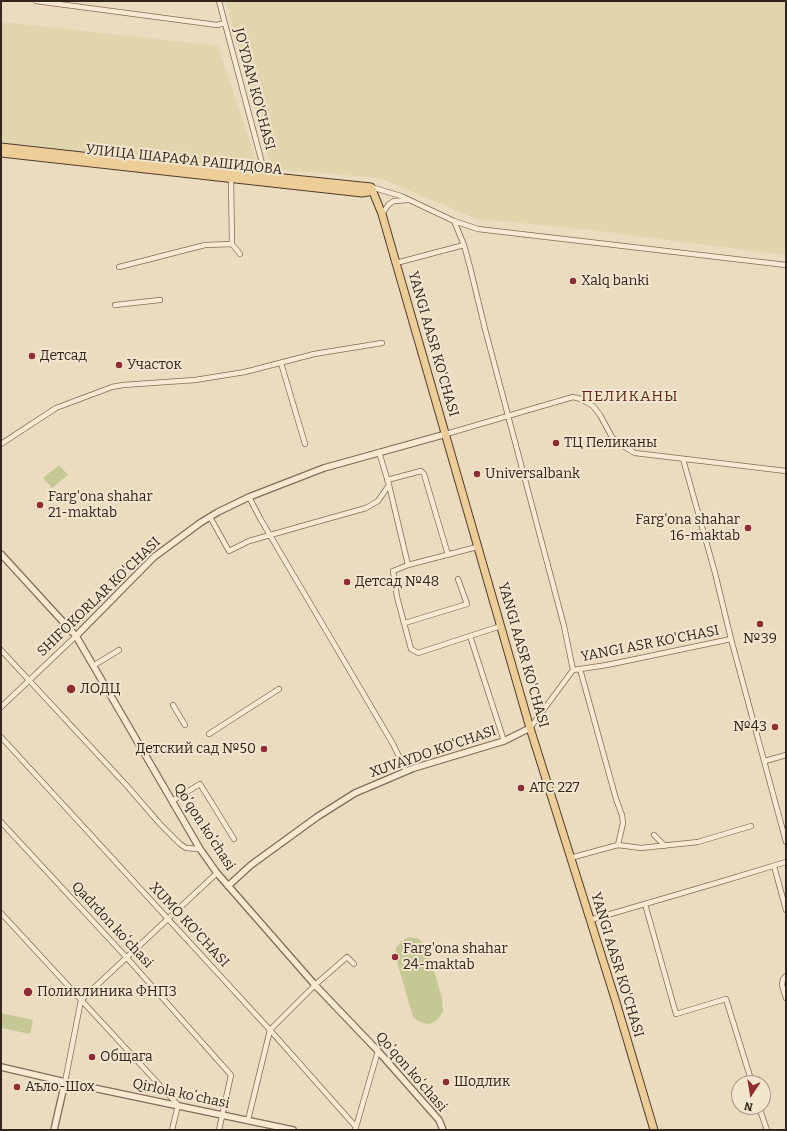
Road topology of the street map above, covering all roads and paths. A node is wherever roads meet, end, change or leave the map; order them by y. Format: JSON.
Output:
{"nodes":[{"id":1,"x":36,"y":1,"type":"edge"},
{"id":2,"x":83,"y":1,"type":"edge"},
{"id":3,"x":219,"y":1,"type":"edge"},
{"id":4,"x":82,"y":8,"type":"junction"},
{"id":5,"x":225,"y":23,"type":"junction"},
{"id":6,"x":1,"y":146,"type":"edge"},
{"id":7,"x":1,"y":154,"type":"edge"},
{"id":8,"x":72,"y":158,"type":"junction"},
{"id":9,"x":231,"y":179,"type":"junction"},
{"id":10,"x":266,"y":179,"type":"junction"},
{"id":11,"x":368,"y":189,"type":"junction"},
{"id":12,"x":410,"y":200,"type":"junction"},
{"id":13,"x":382,"y":214,"type":"junction"},
{"id":14,"x":454,"y":221,"type":"junction"},
{"id":15,"x":232,"y":244,"type":"junction"},
{"id":16,"x":464,"y":245,"type":"junction"},
{"id":17,"x":240,"y":254,"type":"dead end"},
{"id":18,"x":396,"y":263,"type":"junction"},
{"id":19,"x":786,"y":265,"type":"edge"},
{"id":20,"x":119,"y":267,"type":"dead end"},
{"id":21,"x":160,"y":300,"type":"dead end"},
{"id":22,"x":115,"y":305,"type":"dead end"},
{"id":23,"x":382,"y":342,"type":"dead end"},
{"id":24,"x":281,"y":363,"type":"junction"},
{"id":25,"x":508,"y":416,"type":"junction"},
{"id":26,"x":446,"y":434,"type":"junction"},
{"id":27,"x":1,"y":444,"type":"edge"},
{"id":28,"x":304,"y":444,"type":"dead end"},
{"id":29,"x":380,"y":452,"type":"junction"},
{"id":30,"x":683,"y":459,"type":"junction"},
{"id":31,"x":786,"y":471,"type":"edge"},
{"id":32,"x":388,"y":482,"type":"junction"},
{"id":33,"x":249,"y":497,"type":"junction"},
{"id":34,"x":210,"y":517,"type":"junction"},
{"id":35,"x":271,"y":534,"type":"junction"},
{"id":36,"x":477,"y":547,"type":"junction"},
{"id":37,"x":1,"y":554,"type":"edge"},
{"id":38,"x":448,"y":555,"type":"junction"},
{"id":39,"x":408,"y":565,"type":"junction"},
{"id":40,"x":458,"y":579,"type":"dead end"},
{"id":41,"x":405,"y":623,"type":"junction"},
{"id":42,"x":501,"y":626,"type":"junction"},
{"id":43,"x":76,"y":636,"type":"junction"},
{"id":44,"x":470,"y":636,"type":"junction"},
{"id":45,"x":731,"y":639,"type":"junction"},
{"id":46,"x":1,"y":650,"type":"edge"},
{"id":47,"x":119,"y":650,"type":"dead end"},
{"id":48,"x":93,"y":666,"type":"junction"},
{"id":49,"x":580,"y":669,"type":"junction"},
{"id":50,"x":573,"y":670,"type":"junction"},
{"id":51,"x":29,"y":681,"type":"junction"},
{"id":52,"x":279,"y":689,"type":"dead end"},
{"id":53,"x":173,"y":705,"type":"dead end"},
{"id":54,"x":1,"y":707,"type":"edge"},
{"id":55,"x":185,"y":725,"type":"dead end"},
{"id":56,"x":530,"y":728,"type":"junction"},
{"id":57,"x":209,"y":734,"type":"dead end"},
{"id":58,"x":1,"y":737,"type":"edge"},
{"id":59,"x":504,"y":741,"type":"junction"},
{"id":60,"x":786,"y":755,"type":"edge"},
{"id":61,"x":765,"y":761,"type":"junction"},
{"id":62,"x":406,"y":771,"type":"junction"},
{"id":63,"x":172,"y":801,"type":"junction"},
{"id":64,"x":1,"y":822,"type":"edge"},
{"id":65,"x":752,"y":826,"type":"dead end"},
{"id":66,"x":654,"y":835,"type":"dead end"},
{"id":67,"x":234,"y":839,"type":"dead end"},
{"id":68,"x":786,"y":842,"type":"edge"},
{"id":69,"x":618,"y":845,"type":"junction"},
{"id":70,"x":665,"y":846,"type":"junction"},
{"id":71,"x":200,"y":849,"type":"junction"},
{"id":72,"x":570,"y":858,"type":"junction"},
{"id":73,"x":786,"y":862,"type":"edge"},
{"id":74,"x":774,"y":866,"type":"junction"},
{"id":75,"x":218,"y":874,"type":"junction"},
{"id":76,"x":228,"y":886,"type":"junction"},
{"id":77,"x":645,"y":904,"type":"junction"},
{"id":78,"x":786,"y":910,"type":"edge"},
{"id":79,"x":1,"y":913,"type":"edge"},
{"id":80,"x":169,"y":920,"type":"junction"},
{"id":81,"x":590,"y":920,"type":"junction"},
{"id":82,"x":127,"y":958,"type":"junction"},
{"id":83,"x":354,"y":964,"type":"dead end"},
{"id":84,"x":786,"y":976,"type":"edge"},
{"id":85,"x":316,"y":985,"type":"junction"},
{"id":86,"x":786,"y":998,"type":"edge"},
{"id":87,"x":81,"y":1000,"type":"junction"},
{"id":88,"x":270,"y":1030,"type":"junction"},
{"id":89,"x":378,"y":1051,"type":"junction"},
{"id":90,"x":1,"y":1067,"type":"edge"},
{"id":91,"x":750,"y":1075,"type":"edge"},
{"id":92,"x":65,"y":1082,"type":"junction"},
{"id":93,"x":178,"y":1105,"type":"junction"},
{"id":94,"x":222,"y":1115,"type":"junction"},
{"id":95,"x":762,"y":1115,"type":"edge"},
{"id":96,"x":248,"y":1120,"type":"junction"},
{"id":97,"x":280,"y":1129,"type":"edge"},
{"id":98,"x":356,"y":1129,"type":"edge"},
{"id":99,"x":54,"y":1130,"type":"edge"},
{"id":100,"x":172,"y":1130,"type":"edge"},
{"id":101,"x":219,"y":1130,"type":"edge"},
{"id":102,"x":293,"y":1130,"type":"edge"},
{"id":103,"x":443,"y":1130,"type":"edge"},
{"id":104,"x":654,"y":1130,"type":"edge"},
{"id":105,"x":767,"y":1130,"type":"edge"}],
"edges":[{"from":1,"to":4,"type":"street"},
{"from":2,"to":4,"type":"street"},
{"from":3,"to":5,"type":"street","name":"JO'YDAM KO'CHASI"},
{"from":4,"to":5,"type":"street"},
{"from":5,"to":10,"type":"street","name":"JO'YDAM KO'CHASI"},
{"from":6,"to":8,"type":"main road"},
{"from":7,"to":8,"type":"main road","name":"УЛИЦА ШАРАФА РАШИДОВА"},
{"from":8,"to":9,"type":"main road","name":"УЛИЦА ШАРАФА РАШИДОВА"},
{"from":8,"to":10,"type":"main road"},
{"from":9,"to":10,"type":"main road","name":"УЛИЦА ШАРАФА РАШИДОВА"},
{"from":9,"to":15,"type":"street"},
{"from":10,"to":11,"type":"main road","name":"УЛИЦА ШАРАФА РАШИДОВА"},
{"from":11,"to":12,"type":"street"},
{"from":11,"to":13,"type":"main road","name":"YANGI AASR KO'CHASI"},
{"from":12,"to":13,"type":"street"},
{"from":12,"to":14,"type":"street"},
{"from":13,"to":18,"type":"main road","name":"YANGI AASR KO'CHASI"},
{"from":14,"to":16,"type":"street"},
{"from":14,"to":19,"type":"street"},
{"from":15,"to":17,"type":"street"},
{"from":15,"to":20,"type":"street"},
{"from":16,"to":18,"type":"street"},
{"from":16,"to":25,"type":"street"},
{"from":18,"to":26,"type":"main road","name":"YANGI AASR KO'CHASI"},
{"from":21,"to":22,"type":"street"},
{"from":23,"to":24,"type":"street"},
{"from":24,"to":27,"type":"street"},
{"from":24,"to":28,"type":"street"},
{"from":25,"to":26,"type":"street"},
{"from":25,"to":30,"type":"street"},
{"from":25,"to":50,"type":"street"},
{"from":26,"to":29,"type":"street","name":"SHIFOKORLAR KO'CHASI"},
{"from":26,"to":36,"type":"main road","name":"YANGI AASR KO'CHASI"},
{"from":29,"to":32,"type":"street"},
{"from":29,"to":33,"type":"street","name":"SHIFOKORLAR KO'CHASI"},
{"from":30,"to":31,"type":"street"},
{"from":30,"to":45,"type":"street","name":"YANGI ASR KO'CHASI"},
{"from":32,"to":35,"type":"street"},
{"from":32,"to":38,"type":"street"},
{"from":32,"to":39,"type":"street"},
{"from":33,"to":34,"type":"street","name":"SHIFOKORLAR KO'CHASI"},
{"from":33,"to":35,"type":"street"},
{"from":34,"to":35,"type":"street"},
{"from":34,"to":43,"type":"street","name":"SHIFOKORLAR KO'CHASI"},
{"from":35,"to":62,"type":"street"},
{"from":36,"to":38,"type":"street"},
{"from":36,"to":42,"type":"main road","name":"YANGI AASR KO'CHASI"},
{"from":37,"to":43,"type":"street","name":"Qoʻqon koʻchasi"},
{"from":38,"to":39,"type":"street"},
{"from":39,"to":41,"type":"street"},
{"from":40,"to":41,"type":"street"},
{"from":41,"to":44,"type":"street"},
{"from":42,"to":44,"type":"street"},
{"from":42,"to":56,"type":"main road","name":"YANGI AASR KO'CHASI"},
{"from":43,"to":48,"type":"street","name":"Qoʻqon koʻchasi"},
{"from":43,"to":51,"type":"street","name":"SHIFOKORLAR KO'CHASI"},
{"from":44,"to":59,"type":"street"},
{"from":45,"to":49,"type":"street","name":"YANGI ASR KO'CHASI"},
{"from":45,"to":61,"type":"street","name":"YANGI ASR KO'CHASI"},
{"from":46,"to":51,"type":"street"},
{"from":47,"to":48,"type":"street"},
{"from":48,"to":63,"type":"street","name":"Qoʻqon koʻchasi"},
{"from":49,"to":50,"type":"street","name":"YANGI ASR KO'CHASI"},
{"from":49,"to":69,"type":"street"},
{"from":50,"to":56,"type":"street","name":"YANGI ASR KO'CHASI"},
{"from":51,"to":54,"type":"street","name":"SHIFOKORLAR KO'CHASI"},
{"from":51,"to":71,"type":"street"},
{"from":52,"to":57,"type":"street"},
{"from":53,"to":55,"type":"street"},
{"from":56,"to":59,"type":"street","name":"XUVAYDO KO'CHASI"},
{"from":56,"to":72,"type":"main road","name":"YANGI AASR KO'CHASI"},
{"from":58,"to":80,"type":"street","name":"XUMO KO'CHASI"},
{"from":59,"to":62,"type":"street","name":"XUVAYDO KO'CHASI"},
{"from":60,"to":61,"type":"street"},
{"from":61,"to":68,"type":"street","name":"YANGI ASR KO'CHASI"},
{"from":62,"to":76,"type":"street","name":"XUVAYDO KO'CHASI"},
{"from":63,"to":67,"type":"street"},
{"from":63,"to":71,"type":"street","name":"Qoʻqon koʻchasi"},
{"from":64,"to":82,"type":"street","name":"Qadrdon koʻchasi"},
{"from":65,"to":70,"type":"street"},
{"from":66,"to":70,"type":"street"},
{"from":69,"to":70,"type":"street"},
{"from":69,"to":72,"type":"street"},
{"from":71,"to":75,"type":"street","name":"Qoʻqon koʻchasi"},
{"from":72,"to":81,"type":"main road","name":"YANGI AASR KO'CHASI"},
{"from":73,"to":74,"type":"street"},
{"from":74,"to":77,"type":"street"},
{"from":74,"to":78,"type":"street"},
{"from":75,"to":76,"type":"street","name":"Qoʻqon koʻchasi"},
{"from":75,"to":80,"type":"street"},
{"from":76,"to":85,"type":"street","name":"Qoʻqon koʻchasi"},
{"from":77,"to":81,"type":"street"},
{"from":77,"to":91,"type":"street"},
{"from":79,"to":87,"type":"street"},
{"from":80,"to":82,"type":"street"},
{"from":80,"to":88,"type":"street","name":"XUMO KO'CHASI"},
{"from":81,"to":104,"type":"main road","name":"YANGI AASR KO'CHASI"},
{"from":82,"to":87,"type":"street"},
{"from":82,"to":94,"type":"street","name":"Qadrdon koʻchasi"},
{"from":83,"to":85,"type":"street"},
{"from":84,"to":86,"type":"street"},
{"from":85,"to":88,"type":"street"},
{"from":85,"to":89,"type":"street","name":"Qoʻqon koʻchasi"},
{"from":87,"to":92,"type":"street"},
{"from":87,"to":93,"type":"street"},
{"from":88,"to":96,"type":"street"},
{"from":88,"to":98,"type":"street","name":"XUMO KO'CHASI"},
{"from":89,"to":98,"type":"street"},
{"from":89,"to":103,"type":"street","name":"Qoʻqon koʻchasi"},
{"from":90,"to":92,"type":"street","name":"Qirlola koʻchasi"},
{"from":92,"to":93,"type":"street","name":"Qirlola koʻchasi"},
{"from":92,"to":99,"type":"street"},
{"from":93,"to":94,"type":"street","name":"Qirlola koʻchasi"},
{"from":93,"to":100,"type":"street"},
{"from":94,"to":96,"type":"street","name":"Qirlola koʻchasi"},
{"from":94,"to":101,"type":"street","name":"Qadrdon koʻchasi"},
{"from":95,"to":105,"type":"street"},
{"from":96,"to":97,"type":"street","name":"Qirlola koʻchasi"},
{"from":97,"to":102,"type":"street","name":"Qirlola koʻchasi"}]}
